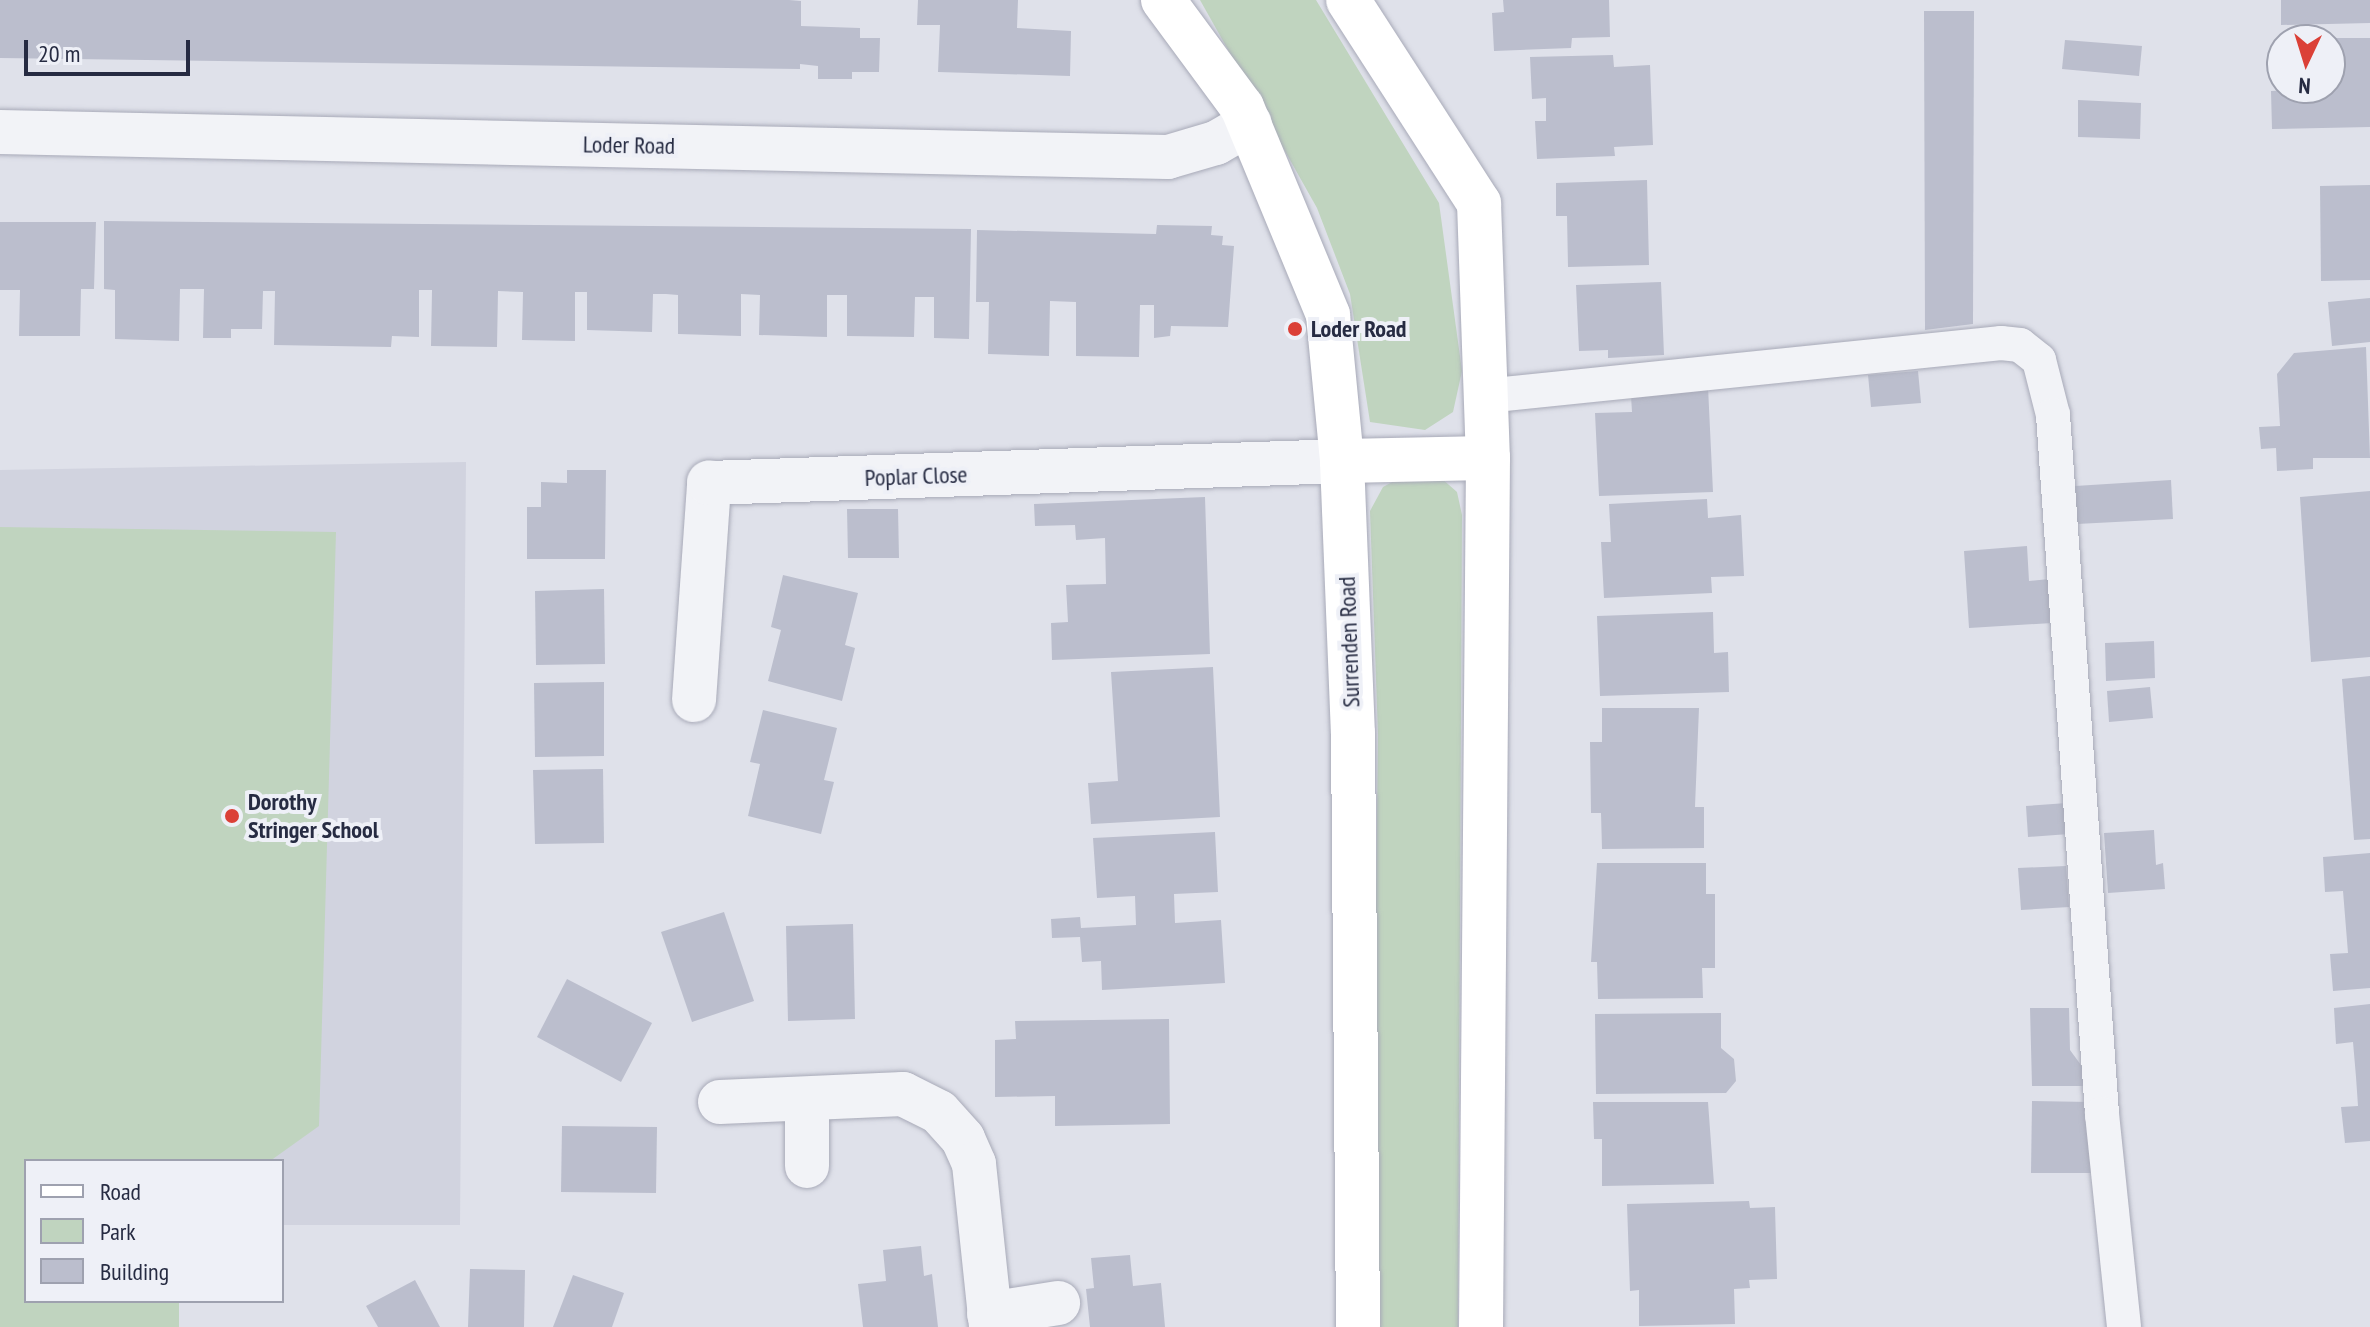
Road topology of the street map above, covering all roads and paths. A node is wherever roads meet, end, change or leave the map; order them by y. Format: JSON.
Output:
{"nodes":[{"id":1,"x":1163,"y":0,"type":"edge"},
{"id":2,"x":1348,"y":0,"type":"edge"},
{"id":3,"x":1250,"y":123,"type":"junction"},
{"id":4,"x":0,"y":132,"type":"edge"},
{"id":5,"x":1485,"y":396,"type":"junction"},
{"id":6,"x":1488,"y":458,"type":"junction"},
{"id":7,"x":1342,"y":461,"type":"junction"},
{"id":8,"x":694,"y":700,"type":"dead end"},
{"id":9,"x":807,"y":1100,"type":"junction"},
{"id":10,"x":720,"y":1102,"type":"dead end"},
{"id":11,"x":807,"y":1166,"type":"dead end"},
{"id":12,"x":1058,"y":1303,"type":"dead end"},
{"id":13,"x":990,"y":1321,"type":"edge"},
{"id":14,"x":1358,"y":1327,"type":"edge"},
{"id":15,"x":1481,"y":1327,"type":"edge"},
{"id":16,"x":2124,"y":1327,"type":"edge"}],
"edges":[{"from":1,"to":3,"type":"street","name":"Surrenden Road"},
{"from":2,"to":5,"type":"street"},
{"from":3,"to":4,"type":"street","name":"Loder Road"},
{"from":3,"to":7,"type":"street","name":"Surrenden Road"},
{"from":5,"to":6,"type":"street"},
{"from":5,"to":16,"type":"lane"},
{"from":6,"to":7,"type":"street"},
{"from":6,"to":15,"type":"street"},
{"from":7,"to":8,"type":"street","name":"Poplar Close"},
{"from":7,"to":14,"type":"street","name":"Surrenden Road"},
{"from":9,"to":10,"type":"street"},
{"from":9,"to":11,"type":"street"},
{"from":9,"to":13,"type":"street"},
{"from":12,"to":13,"type":"street"}]}
